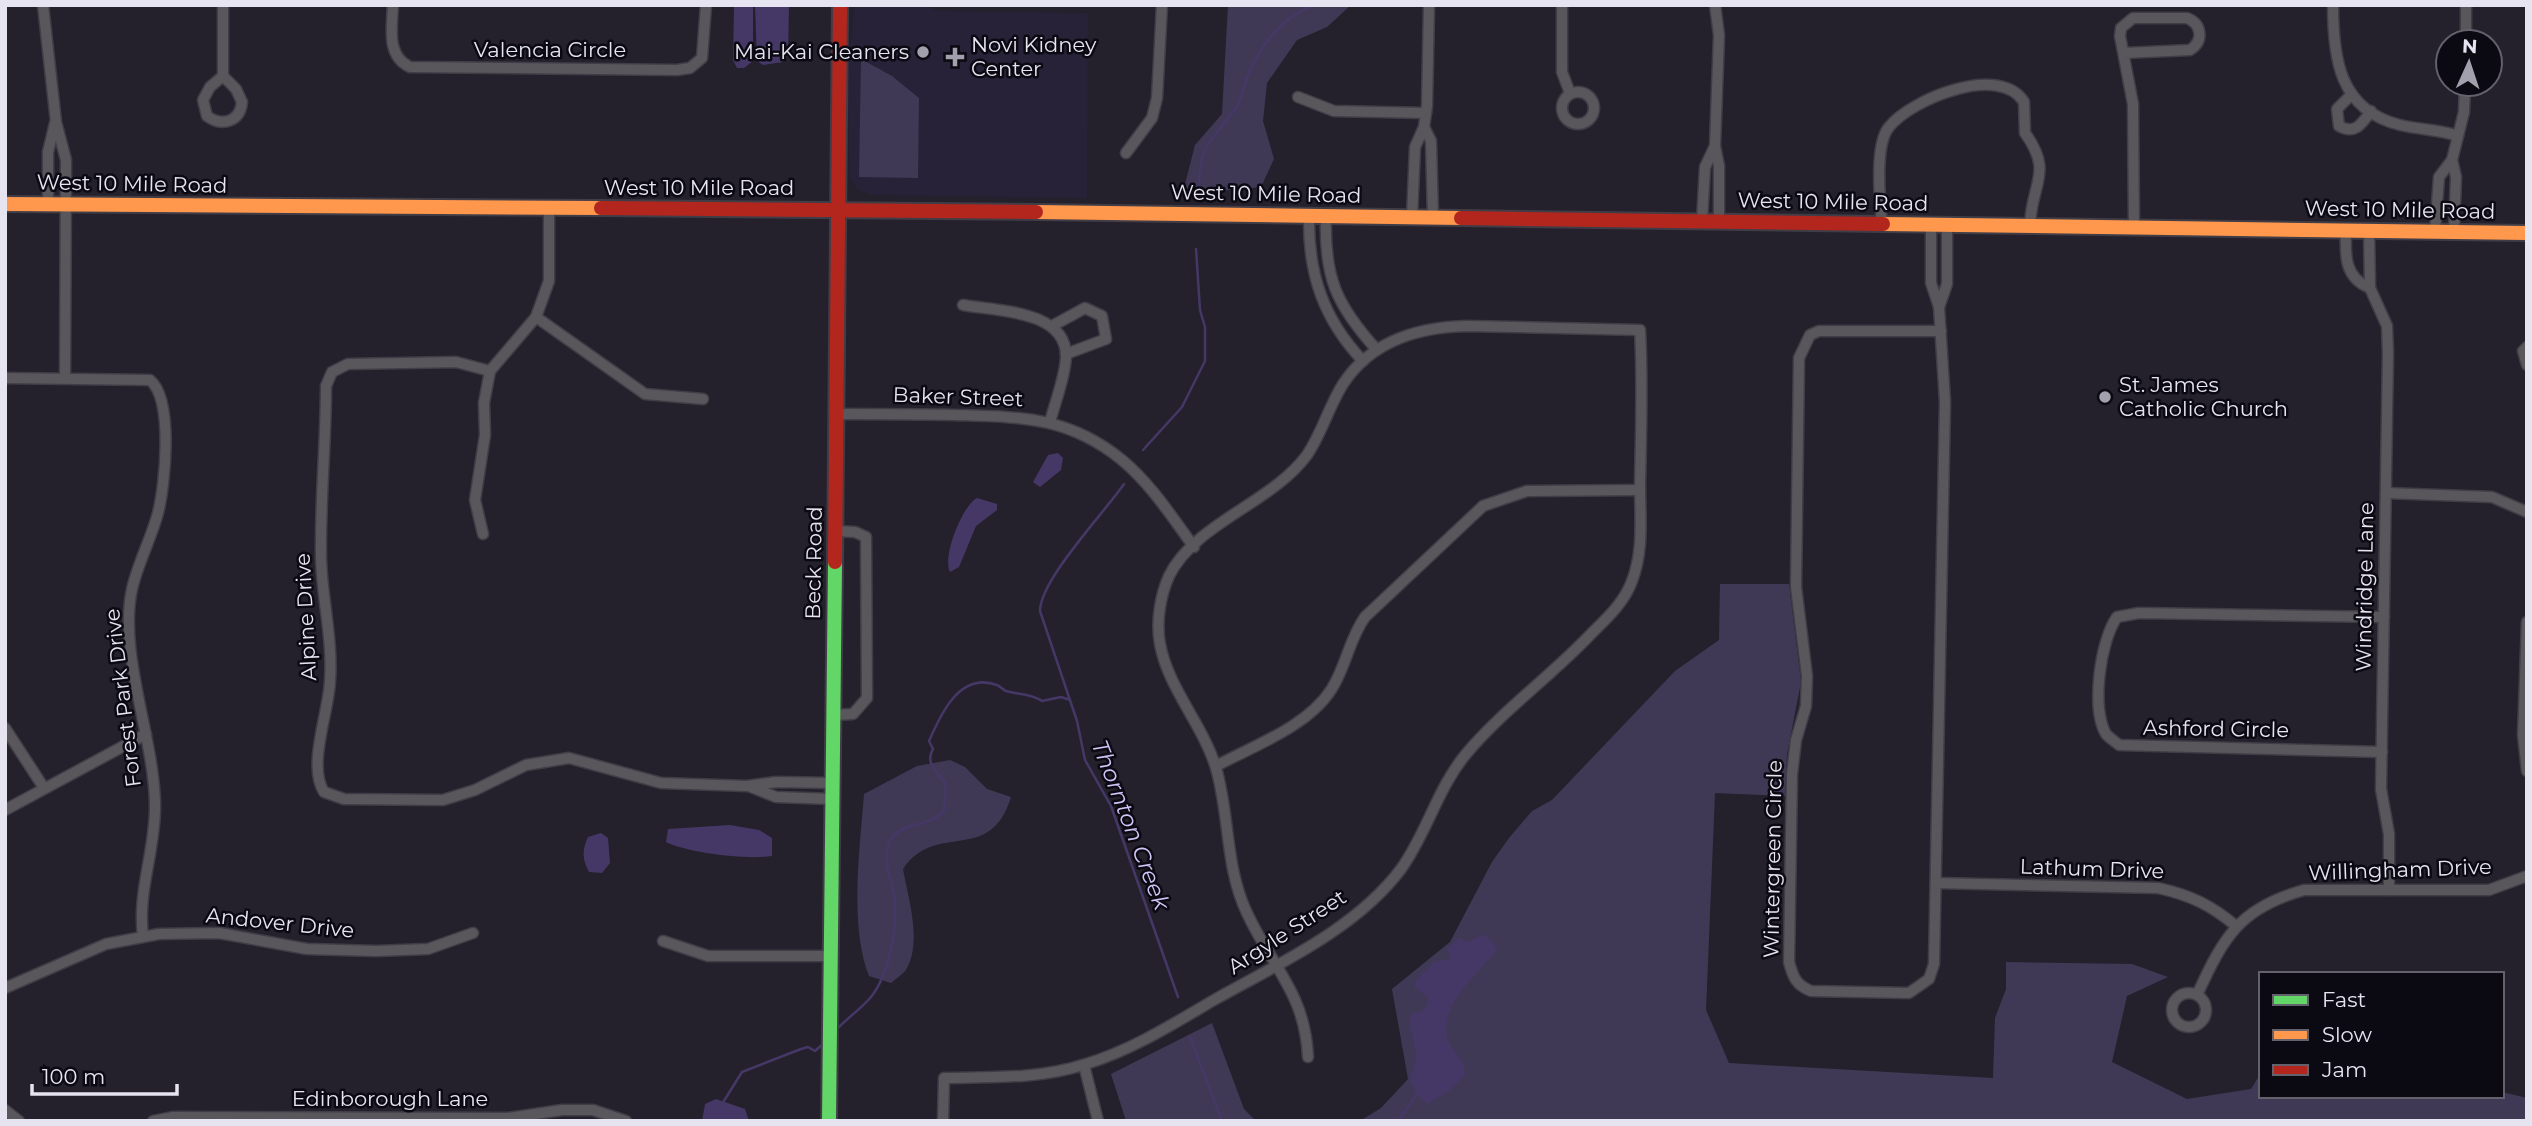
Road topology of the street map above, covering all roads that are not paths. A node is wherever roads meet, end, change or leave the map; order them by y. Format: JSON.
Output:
{"nodes":[{"id":1,"x":43,"y":5,"type":"edge"},
{"id":2,"x":223,"y":5,"type":"edge"},
{"id":3,"x":393,"y":5,"type":"edge"},
{"id":4,"x":706,"y":5,"type":"edge"},
{"id":5,"x":840,"y":5,"type":"edge"},
{"id":6,"x":1161,"y":5,"type":"edge"},
{"id":7,"x":1429,"y":5,"type":"edge"},
{"id":8,"x":1562,"y":5,"type":"edge"},
{"id":9,"x":1715,"y":5,"type":"edge"},
{"id":10,"x":2333,"y":5,"type":"edge"},
{"id":11,"x":2466,"y":5,"type":"edge"},
{"id":12,"x":2466,"y":28,"type":"edge"},
{"id":13,"x":2124,"y":53,"type":"junction"},
{"id":14,"x":223,"y":76,"type":"junction"},
{"id":15,"x":1570,"y":93,"type":"dead end"},
{"id":16,"x":2352,"y":94,"type":"junction"},
{"id":17,"x":1298,"y":97,"type":"dead end"},
{"id":18,"x":2465,"y":98,"type":"edge"},
{"id":19,"x":2371,"y":111,"type":"junction"},
{"id":20,"x":1426,"y":113,"type":"junction"},
{"id":21,"x":56,"y":122,"type":"junction"},
{"id":22,"x":1424,"y":127,"type":"junction"},
{"id":23,"x":2458,"y":136,"type":"junction"},
{"id":24,"x":1715,"y":146,"type":"junction"},
{"id":25,"x":1126,"y":153,"type":"dead end"},
{"id":26,"x":2452,"y":160,"type":"junction"},
{"id":27,"x":5,"y":204,"type":"edge"},
{"id":28,"x":48,"y":204,"type":"junction"},
{"id":29,"x":65,"y":205,"type":"junction"},
{"id":30,"x":549,"y":209,"type":"junction"},
{"id":31,"x":838,"y":210,"type":"junction"},
{"id":32,"x":1308,"y":216,"type":"junction"},
{"id":33,"x":1326,"y":216,"type":"junction"},
{"id":34,"x":1412,"y":218,"type":"junction"},
{"id":35,"x":1433,"y":218,"type":"junction"},
{"id":36,"x":1702,"y":220,"type":"junction"},
{"id":37,"x":1719,"y":221,"type":"junction"},
{"id":38,"x":1882,"y":224,"type":"junction"},
{"id":39,"x":1931,"y":225,"type":"junction"},
{"id":40,"x":1947,"y":225,"type":"junction"},
{"id":41,"x":2029,"y":226,"type":"junction"},
{"id":42,"x":2134,"y":227,"type":"junction"},
{"id":43,"x":2346,"y":230,"type":"junction"},
{"id":44,"x":2369,"y":230,"type":"junction"},
{"id":45,"x":2435,"y":232,"type":"junction"},
{"id":46,"x":2454,"y":232,"type":"junction"},
{"id":47,"x":2527,"y":233,"type":"edge"},
{"id":48,"x":1330,"y":282,"type":"junction"},
{"id":49,"x":1315,"y":286,"type":"junction"},
{"id":50,"x":2370,"y":288,"type":"junction"},
{"id":51,"x":963,"y":305,"type":"dead end"},
{"id":52,"x":1939,"y":307,"type":"junction"},
{"id":53,"x":536,"y":317,"type":"junction"},
{"id":54,"x":1052,"y":326,"type":"junction"},
{"id":55,"x":1941,"y":331,"type":"junction"},
{"id":56,"x":2527,"y":346,"type":"edge"},
{"id":57,"x":1377,"y":350,"type":"junction"},
{"id":58,"x":1066,"y":354,"type":"junction"},
{"id":59,"x":1363,"y":361,"type":"junction"},
{"id":60,"x":2527,"y":365,"type":"edge"},
{"id":61,"x":490,"y":371,"type":"junction"},
{"id":62,"x":5,"y":378,"type":"edge"},
{"id":63,"x":65,"y":378,"type":"junction"},
{"id":64,"x":703,"y":400,"type":"dead end"},
{"id":65,"x":837,"y":414,"type":"junction"},
{"id":66,"x":1050,"y":422,"type":"junction"},
{"id":67,"x":1640,"y":490,"type":"junction"},
{"id":68,"x":2386,"y":493,"type":"junction"},
{"id":69,"x":2527,"y":512,"type":"edge"},
{"id":70,"x":836,"y":531,"type":"junction"},
{"id":71,"x":483,"y":534,"type":"dead end"},
{"id":72,"x":1194,"y":547,"type":"junction"},
{"id":73,"x":2384,"y":617,"type":"junction"},
{"id":74,"x":2527,"y":622,"type":"edge"},
{"id":75,"x":2526,"y":695,"type":"edge"},
{"id":76,"x":834,"y":715,"type":"junction"},
{"id":77,"x":5,"y":728,"type":"edge"},
{"id":78,"x":146,"y":734,"type":"junction"},
{"id":79,"x":2382,"y":752,"type":"junction"},
{"id":80,"x":1216,"y":766,"type":"junction"},
{"id":81,"x":2527,"y":771,"type":"edge"},
{"id":82,"x":833,"y":783,"type":"junction"},
{"id":83,"x":747,"y":786,"type":"junction"},
{"id":84,"x":44,"y":789,"type":"junction"},
{"id":85,"x":833,"y":799,"type":"junction"},
{"id":86,"x":5,"y":810,"type":"edge"},
{"id":87,"x":2527,"y":876,"type":"edge"},
{"id":88,"x":1936,"y":883,"type":"junction"},
{"id":89,"x":2389,"y":890,"type":"junction"},
{"id":90,"x":2236,"y":926,"type":"junction"},
{"id":91,"x":473,"y":933,"type":"dead end"},
{"id":92,"x":143,"y":936,"type":"junction"},
{"id":93,"x":663,"y":941,"type":"dead end"},
{"id":94,"x":830,"y":956,"type":"junction"},
{"id":95,"x":1275,"y":965,"type":"junction"},
{"id":96,"x":5,"y":988,"type":"edge"},
{"id":97,"x":2197,"y":995,"type":"dead end"},
{"id":98,"x":1308,"y":1056,"type":"dead end"},
{"id":99,"x":1084,"y":1065,"type":"junction"},
{"id":100,"x":5,"y":1110,"type":"edge"},
{"id":101,"x":352,"y":1119,"type":"edge"},
{"id":102,"x":19,"y":1121,"type":"edge"},
{"id":103,"x":153,"y":1121,"type":"edge"},
{"id":104,"x":626,"y":1121,"type":"edge"},
{"id":105,"x":828,"y":1121,"type":"edge"},
{"id":106,"x":943,"y":1121,"type":"edge"},
{"id":107,"x":1098,"y":1121,"type":"edge"}],
"edges":[{"from":1,"to":21,"type":"street"},
{"from":2,"to":14,"type":"street"},
{"from":3,"to":4,"type":"street","name":"Valencia Circle"},
{"from":5,"to":31,"type":"main road","name":"Beck Road"},
{"from":6,"to":25,"type":"street"},
{"from":7,"to":20,"type":"street"},
{"from":8,"to":15,"type":"street"},
{"from":9,"to":24,"type":"street"},
{"from":10,"to":16,"type":"street"},
{"from":11,"to":12,"type":"street"},
{"from":13,"to":13,"type":"street"},
{"from":13,"to":42,"type":"street"},
{"from":14,"to":14,"type":"street"},
{"from":16,"to":19,"type":"street"},
{"from":16,"to":19,"type":"street"},
{"from":17,"to":20,"type":"street"},
{"from":18,"to":23,"type":"street"},
{"from":19,"to":23,"type":"street"},
{"from":20,"to":22,"type":"street"},
{"from":21,"to":28,"type":"street"},
{"from":21,"to":29,"type":"street"},
{"from":22,"to":34,"type":"street"},
{"from":22,"to":35,"type":"street"},
{"from":23,"to":26,"type":"street"},
{"from":24,"to":36,"type":"street"},
{"from":24,"to":37,"type":"street"},
{"from":26,"to":45,"type":"street"},
{"from":26,"to":46,"type":"street"},
{"from":27,"to":28,"type":"main road","name":"West 10 Mile Road"},
{"from":28,"to":29,"type":"main road","name":"West 10 Mile Road"},
{"from":29,"to":30,"type":"main road","name":"West 10 Mile Road"},
{"from":29,"to":63,"type":"street"},
{"from":30,"to":31,"type":"main road","name":"West 10 Mile Road"},
{"from":30,"to":53,"type":"street"},
{"from":31,"to":32,"type":"main road","name":"West 10 Mile Road"},
{"from":31,"to":65,"type":"main road","name":"Beck Road"},
{"from":32,"to":33,"type":"main road","name":"West 10 Mile Road"},
{"from":32,"to":49,"type":"street"},
{"from":33,"to":34,"type":"main road","name":"West 10 Mile Road"},
{"from":33,"to":48,"type":"street"},
{"from":34,"to":35,"type":"main road","name":"West 10 Mile Road"},
{"from":35,"to":36,"type":"main road","name":"West 10 Mile Road"},
{"from":36,"to":37,"type":"main road","name":"West 10 Mile Road"},
{"from":37,"to":38,"type":"main road","name":"West 10 Mile Road"},
{"from":38,"to":39,"type":"main road","name":"West 10 Mile Road"},
{"from":38,"to":41,"type":"street"},
{"from":39,"to":40,"type":"main road","name":"West 10 Mile Road"},
{"from":39,"to":52,"type":"street","name":"Wintergreen Circle"},
{"from":40,"to":41,"type":"main road","name":"West 10 Mile Road"},
{"from":40,"to":52,"type":"street","name":"Wintergreen Circle"},
{"from":41,"to":42,"type":"main road","name":"West 10 Mile Road"},
{"from":42,"to":43,"type":"main road","name":"West 10 Mile Road"},
{"from":43,"to":44,"type":"main road","name":"West 10 Mile Road"},
{"from":43,"to":50,"type":"street","name":"Windridge Lane"},
{"from":44,"to":45,"type":"main road","name":"West 10 Mile Road"},
{"from":44,"to":50,"type":"street","name":"Windridge Lane"},
{"from":45,"to":46,"type":"main road","name":"West 10 Mile Road"},
{"from":46,"to":47,"type":"main road","name":"West 10 Mile Road"},
{"from":48,"to":49,"type":"street"},
{"from":48,"to":57,"type":"street"},
{"from":49,"to":59,"type":"street"},
{"from":50,"to":68,"type":"street","name":"Windridge Lane"},
{"from":51,"to":54,"type":"street"},
{"from":52,"to":55,"type":"street","name":"Wintergreen Circle"},
{"from":53,"to":61,"type":"street"},
{"from":53,"to":64,"type":"street"},
{"from":54,"to":58,"type":"street"},
{"from":54,"to":58,"type":"street"},
{"from":55,"to":88,"type":"street","name":"Wintergreen Circle"},
{"from":55,"to":88,"type":"street","name":"Wintergreen Circle"},
{"from":56,"to":60,"type":"street"},
{"from":57,"to":59,"type":"street"},
{"from":57,"to":67,"type":"street","name":"Argyle Street"},
{"from":58,"to":66,"type":"street"},
{"from":59,"to":72,"type":"street"},
{"from":61,"to":71,"type":"street"},
{"from":61,"to":83,"type":"street","name":"Alpine Drive"},
{"from":62,"to":63,"type":"street"},
{"from":63,"to":78,"type":"street","name":"Forest Park Drive"},
{"from":65,"to":66,"type":"street","name":"Baker Street"},
{"from":65,"to":70,"type":"main road","name":"Beck Road"},
{"from":66,"to":72,"type":"street","name":"Baker Street"},
{"from":67,"to":80,"type":"street"},
{"from":67,"to":95,"type":"street","name":"Argyle Street"},
{"from":68,"to":69,"type":"street"},
{"from":68,"to":73,"type":"street","name":"Windridge Lane"},
{"from":70,"to":76,"type":"main road","name":"Beck Road"},
{"from":70,"to":76,"type":"street"},
{"from":72,"to":80,"type":"street"},
{"from":73,"to":79,"type":"street","name":"Windridge Lane"},
{"from":73,"to":79,"type":"street","name":"Ashford Circle"},
{"from":74,"to":75,"type":"street"},
{"from":75,"to":81,"type":"street"},
{"from":76,"to":82,"type":"main road","name":"Beck Road"},
{"from":77,"to":84,"type":"street"},
{"from":78,"to":84,"type":"street"},
{"from":78,"to":92,"type":"street","name":"Forest Park Drive"},
{"from":79,"to":89,"type":"street","name":"Windridge Lane"},
{"from":80,"to":95,"type":"street"},
{"from":82,"to":83,"type":"street","name":"Alpine Drive"},
{"from":82,"to":85,"type":"main road","name":"Beck Road"},
{"from":83,"to":85,"type":"street"},
{"from":84,"to":86,"type":"street"},
{"from":85,"to":94,"type":"main road","name":"Beck Road"},
{"from":87,"to":89,"type":"street","name":"Willingham Drive"},
{"from":88,"to":90,"type":"street","name":"Lathum Drive"},
{"from":89,"to":90,"type":"street","name":"Willingham Drive"},
{"from":90,"to":97,"type":"street","name":"Willingham Drive"},
{"from":91,"to":92,"type":"street","name":"Andover Drive"},
{"from":92,"to":96,"type":"street","name":"Andover Drive"},
{"from":93,"to":94,"type":"street"},
{"from":94,"to":105,"type":"main road","name":"Beck Road"},
{"from":95,"to":98,"type":"street"},
{"from":95,"to":99,"type":"street","name":"Argyle Street"},
{"from":99,"to":106,"type":"street","name":"Argyle Street"},
{"from":99,"to":107,"type":"street"},
{"from":100,"to":102,"type":"street"},
{"from":101,"to":103,"type":"street","name":"Edinborough Lane"},
{"from":101,"to":104,"type":"street","name":"Edinborough Lane"}]}
